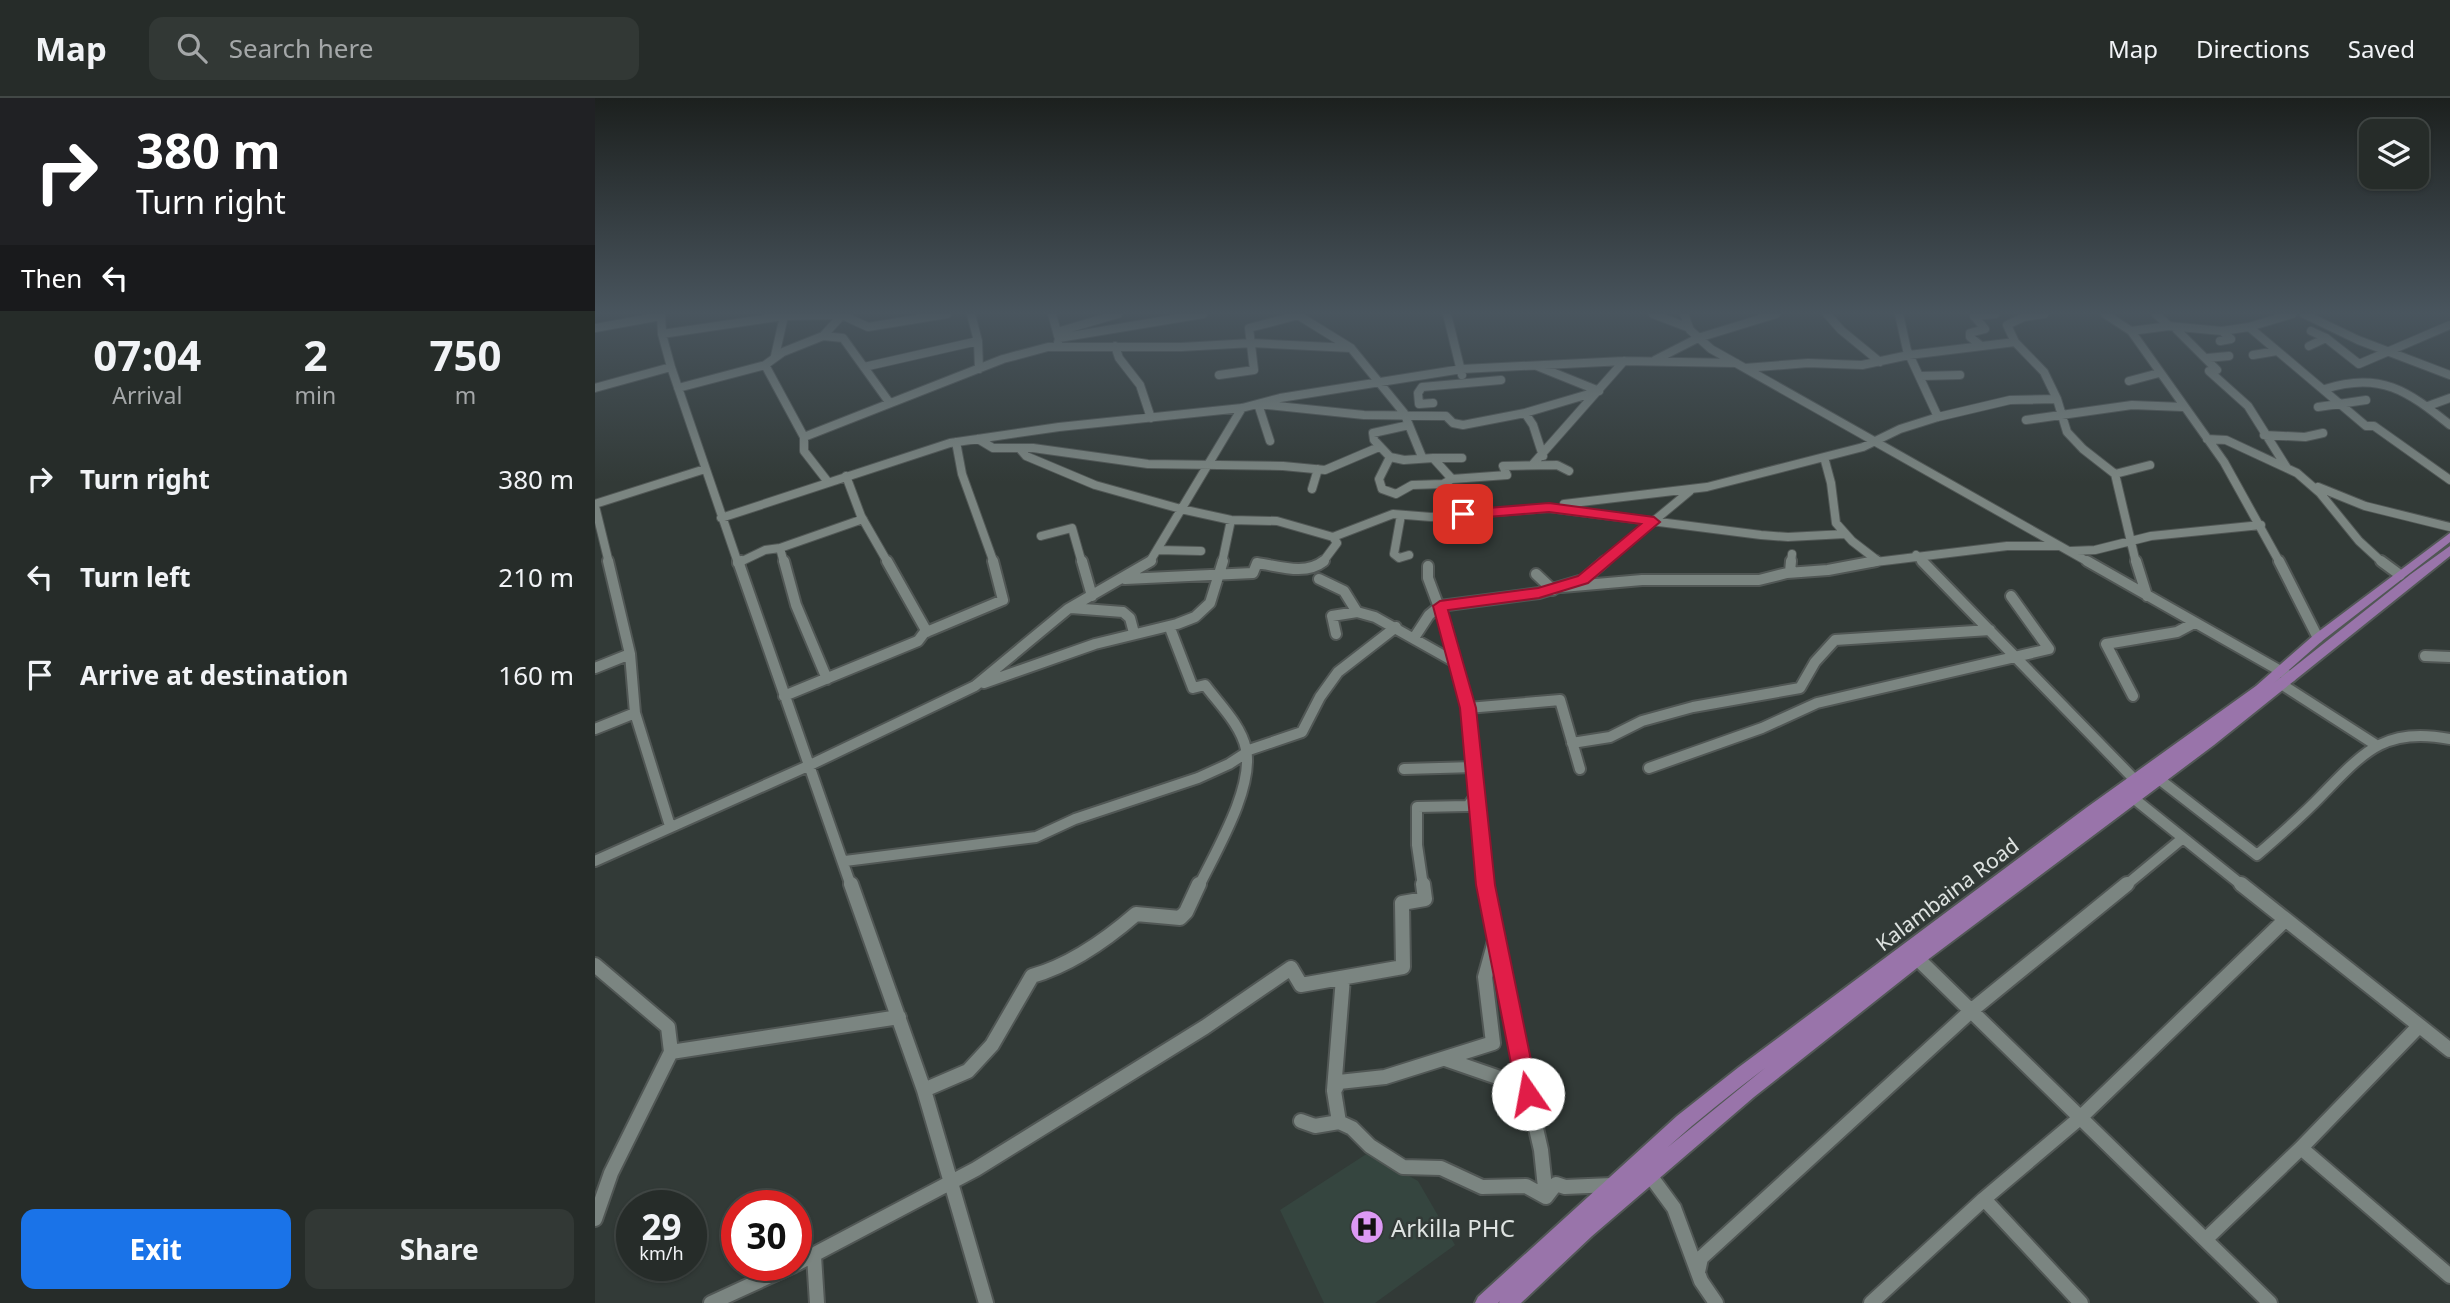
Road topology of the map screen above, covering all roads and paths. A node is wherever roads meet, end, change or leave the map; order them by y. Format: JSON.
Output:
{"nodes":[{"id":1,"x":659,"y":370,"type":"edge"},
{"id":2,"x":672,"y":370,"type":"edge"},
{"id":3,"x":745,"y":370,"type":"edge"},
{"id":4,"x":768,"y":370,"type":"edge"},
{"id":5,"x":866,"y":370,"type":"edge"},
{"id":6,"x":976,"y":370,"type":"edge"},
{"id":7,"x":1129,"y":370,"type":"edge"},
{"id":8,"x":1252,"y":370,"type":"edge"},
{"id":9,"x":1369,"y":370,"type":"edge"},
{"id":10,"x":1453,"y":370,"type":"edge"},
{"id":11,"x":1460,"y":370,"type":"edge"},
{"id":12,"x":1547,"y":370,"type":"edge"},
{"id":13,"x":1616,"y":370,"type":"edge"},
{"id":14,"x":1749,"y":370,"type":"edge"},
{"id":15,"x":1918,"y":370,"type":"edge"},
{"id":16,"x":2042,"y":370,"type":"edge"},
{"id":17,"x":2157,"y":370,"type":"edge"},
{"id":18,"x":2215,"y":370,"type":"edge"},
{"id":19,"x":2301,"y":370,"type":"edge"},
{"id":20,"x":2159,"y":373,"type":"junction"},
{"id":21,"x":1219,"y":375,"type":"dead end"},
{"id":22,"x":1960,"y":375,"type":"dead end"},
{"id":23,"x":1921,"y":376,"type":"junction"},
{"id":24,"x":1501,"y":380,"type":"dead end"},
{"id":25,"x":2129,"y":381,"type":"dead end"},
{"id":26,"x":1380,"y":383,"type":"junction"},
{"id":27,"x":1465,"y":383,"type":"junction"},
{"id":28,"x":595,"y":388,"type":"edge"},
{"id":29,"x":678,"y":388,"type":"junction"},
{"id":30,"x":2325,"y":389,"type":"junction"},
{"id":31,"x":1599,"y":391,"type":"junction"},
{"id":32,"x":2450,"y":398,"type":"edge"},
{"id":33,"x":2057,"y":399,"type":"junction"},
{"id":34,"x":2366,"y":400,"type":"dead end"},
{"id":35,"x":889,"y":402,"type":"junction"},
{"id":36,"x":1433,"y":403,"type":"dead end"},
{"id":37,"x":2339,"y":403,"type":"junction"},
{"id":38,"x":1258,"y":404,"type":"junction"},
{"id":39,"x":2428,"y":406,"type":"junction"},
{"id":40,"x":2183,"y":407,"type":"junction"},
{"id":41,"x":2318,"y":407,"type":"dead end"},
{"id":42,"x":1242,"y":408,"type":"junction"},
{"id":43,"x":1404,"y":413,"type":"junction"},
{"id":44,"x":1525,"y":413,"type":"junction"},
{"id":45,"x":2063,"y":414,"type":"junction"},
{"id":46,"x":1938,"y":417,"type":"junction"},
{"id":47,"x":1151,"y":418,"type":"junction"},
{"id":48,"x":2026,"y":420,"type":"dead end"},
{"id":49,"x":1409,"y":425,"type":"junction"},
{"id":50,"x":2450,"y":425,"type":"edge"},
{"id":51,"x":2323,"y":433,"type":"dead end"},
{"id":52,"x":2264,"y":435,"type":"junction"},
{"id":53,"x":804,"y":437,"type":"junction"},
{"id":54,"x":978,"y":439,"type":"junction"},
{"id":55,"x":2207,"y":439,"type":"junction"},
{"id":56,"x":956,"y":442,"type":"junction"},
{"id":57,"x":1270,"y":442,"type":"dead end"},
{"id":58,"x":1875,"y":442,"type":"junction"},
{"id":59,"x":1379,"y":447,"type":"junction"},
{"id":60,"x":1020,"y":449,"type":"junction"},
{"id":61,"x":1541,"y":454,"type":"junction"},
{"id":62,"x":1390,"y":457,"type":"junction"},
{"id":63,"x":1422,"y":457,"type":"junction"},
{"id":64,"x":1824,"y":457,"type":"junction"},
{"id":65,"x":1433,"y":458,"type":"junction"},
{"id":66,"x":1462,"y":458,"type":"dead end"},
{"id":67,"x":1533,"y":464,"type":"junction"},
{"id":68,"x":1557,"y":465,"type":"junction"},
{"id":69,"x":2150,"y":465,"type":"dead end"},
{"id":70,"x":1207,"y":466,"type":"junction"},
{"id":71,"x":2287,"y":468,"type":"junction"},
{"id":72,"x":705,"y":469,"type":"junction"},
{"id":73,"x":1318,"y":469,"type":"junction"},
{"id":74,"x":1569,"y":471,"type":"dead end"},
{"id":75,"x":2115,"y":474,"type":"junction"},
{"id":76,"x":846,"y":476,"type":"junction"},
{"id":77,"x":1452,"y":479,"type":"junction"},
{"id":78,"x":2450,"y":480,"type":"edge"},
{"id":79,"x":828,"y":482,"type":"junction"},
{"id":80,"x":1443,"y":484,"type":"junction"},
{"id":81,"x":2309,"y":484,"type":"junction"},
{"id":82,"x":1312,"y":489,"type":"dead end"},
{"id":83,"x":1692,"y":490,"type":"junction"},
{"id":84,"x":1450,"y":493,"type":"dead end"},
{"id":85,"x":595,"y":505,"type":"edge"},
{"id":86,"x":1549,"y":508,"type":"junction"},
{"id":87,"x":1181,"y":509,"type":"junction"},
{"id":88,"x":1401,"y":515,"type":"junction"},
{"id":89,"x":721,"y":517,"type":"junction"},
{"id":90,"x":863,"y":519,"type":"junction"},
{"id":91,"x":1231,"y":520,"type":"junction"},
{"id":92,"x":1654,"y":522,"type":"junction"},
{"id":93,"x":2261,"y":525,"type":"junction"},
{"id":94,"x":2450,"y":527,"type":"edge"},
{"id":95,"x":1845,"y":534,"type":"junction"},
{"id":96,"x":1041,"y":536,"type":"dead end"},
{"id":97,"x":1333,"y":537,"type":"junction"},
{"id":98,"x":2450,"y":537,"type":"edge"},
{"id":99,"x":2132,"y":541,"type":"junction"},
{"id":100,"x":780,"y":548,"type":"junction"},
{"id":101,"x":2067,"y":548,"type":"junction"},
{"id":102,"x":1159,"y":550,"type":"junction"},
{"id":103,"x":1201,"y":551,"type":"dead end"},
{"id":104,"x":2450,"y":551,"type":"edge"},
{"id":105,"x":1792,"y":554,"type":"dead end"},
{"id":106,"x":1409,"y":555,"type":"dead end"},
{"id":107,"x":1916,"y":555,"type":"junction"},
{"id":108,"x":1878,"y":561,"type":"junction"},
{"id":109,"x":738,"y":563,"type":"junction"},
{"id":110,"x":1428,"y":566,"type":"dead end"},
{"id":111,"x":1790,"y":572,"type":"junction"},
{"id":112,"x":1536,"y":574,"type":"dead end"},
{"id":113,"x":1219,"y":575,"type":"junction"},
{"id":114,"x":2400,"y":575,"type":"junction"},
{"id":115,"x":1123,"y":579,"type":"junction"},
{"id":116,"x":1319,"y":579,"type":"dead end"},
{"id":117,"x":1557,"y":588,"type":"junction"},
{"id":118,"x":1092,"y":596,"type":"junction"},
{"id":119,"x":2011,"y":596,"type":"dead end"},
{"id":120,"x":2147,"y":596,"type":"junction"},
{"id":121,"x":1440,"y":606,"type":"junction"},
{"id":122,"x":1068,"y":608,"type":"junction"},
{"id":123,"x":1357,"y":612,"type":"junction"},
{"id":124,"x":2194,"y":622,"type":"junction"},
{"id":125,"x":1396,"y":627,"type":"junction"},
{"id":126,"x":1170,"y":628,"type":"junction"},
{"id":127,"x":1990,"y":630,"type":"junction"},
{"id":128,"x":927,"y":632,"type":"junction"},
{"id":129,"x":1134,"y":632,"type":"junction"},
{"id":130,"x":1336,"y":634,"type":"dead end"},
{"id":131,"x":1414,"y":638,"type":"junction"},
{"id":132,"x":2318,"y":638,"type":"junction"},
{"id":133,"x":630,"y":654,"type":"junction"},
{"id":134,"x":2015,"y":656,"type":"junction"},
{"id":135,"x":2425,"y":656,"type":"dead end"},
{"id":136,"x":2450,"y":657,"type":"edge"},
{"id":137,"x":1455,"y":662,"type":"junction"},
{"id":138,"x":595,"y":667,"type":"edge"},
{"id":139,"x":827,"y":678,"type":"junction"},
{"id":140,"x":2281,"y":678,"type":"junction"},
{"id":141,"x":975,"y":686,"type":"junction"},
{"id":142,"x":784,"y":696,"type":"junction"},
{"id":143,"x":2133,"y":696,"type":"dead end"},
{"id":144,"x":1468,"y":708,"type":"junction"},
{"id":145,"x":635,"y":713,"type":"junction"},
{"id":146,"x":595,"y":729,"type":"edge"},
{"id":147,"x":2450,"y":739,"type":"edge"},
{"id":148,"x":1572,"y":743,"type":"junction"},
{"id":149,"x":2376,"y":745,"type":"junction"},
{"id":150,"x":1246,"y":752,"type":"junction"},
{"id":151,"x":808,"y":766,"type":"junction"},
{"id":152,"x":1475,"y":766,"type":"junction"},
{"id":153,"x":1649,"y":768,"type":"dead end"},
{"id":154,"x":1404,"y":769,"type":"dead end"},
{"id":155,"x":1580,"y":769,"type":"dead end"},
{"id":156,"x":2159,"y":779,"type":"junction"},
{"id":157,"x":2135,"y":780,"type":"junction"},
{"id":158,"x":1478,"y":792,"type":"junction"},
{"id":159,"x":2131,"y":797,"type":"junction"},
{"id":160,"x":670,"y":826,"type":"junction"},
{"id":161,"x":2183,"y":838,"type":"junction"},
{"id":162,"x":595,"y":861,"type":"edge"},
{"id":163,"x":845,"y":861,"type":"junction"},
{"id":164,"x":2285,"y":920,"type":"junction"},
{"id":165,"x":1495,"y":938,"type":"junction"},
{"id":166,"x":1918,"y":959,"type":"junction"},
{"id":167,"x":595,"y":965,"type":"edge"},
{"id":168,"x":1343,"y":978,"type":"junction"},
{"id":169,"x":1972,"y":1010,"type":"junction"},
{"id":170,"x":899,"y":1017,"type":"junction"},
{"id":171,"x":2419,"y":1026,"type":"junction"},
{"id":172,"x":2450,"y":1050,"type":"edge"},
{"id":173,"x":671,"y":1052,"type":"junction"},
{"id":174,"x":1445,"y":1059,"type":"junction"},
{"id":175,"x":924,"y":1090,"type":"junction"},
{"id":176,"x":1334,"y":1091,"type":"junction"},
{"id":177,"x":1528,"y":1094,"type":"junction"},
{"id":178,"x":2081,"y":1117,"type":"junction"},
{"id":179,"x":1301,"y":1121,"type":"dead end"},
{"id":180,"x":1339,"y":1122,"type":"junction"},
{"id":181,"x":2301,"y":1148,"type":"junction"},
{"id":182,"x":1649,"y":1174,"type":"junction"},
{"id":183,"x":950,"y":1181,"type":"junction"},
{"id":184,"x":1613,"y":1185,"type":"junction"},
{"id":185,"x":1546,"y":1197,"type":"junction"},
{"id":186,"x":1984,"y":1199,"type":"junction"},
{"id":187,"x":595,"y":1219,"type":"edge"},
{"id":188,"x":2206,"y":1239,"type":"junction"},
{"id":189,"x":814,"y":1256,"type":"joint"},
{"id":190,"x":1698,"y":1272,"type":"junction"},
{"id":191,"x":2450,"y":1276,"type":"edge"},
{"id":192,"x":760,"y":1281,"type":"edge"},
{"id":193,"x":1874,"y":1302,"type":"edge"},
{"id":194,"x":711,"y":1303,"type":"edge"},
{"id":195,"x":817,"y":1303,"type":"edge"},
{"id":196,"x":986,"y":1303,"type":"edge"},
{"id":197,"x":1484,"y":1303,"type":"edge"},
{"id":198,"x":1508,"y":1303,"type":"edge"},
{"id":199,"x":1716,"y":1303,"type":"edge"},
{"id":200,"x":2081,"y":1303,"type":"edge"},
{"id":201,"x":2270,"y":1303,"type":"edge"}],
"edges":[{"from":1,"to":28,"type":"street"},
{"from":2,"to":29,"type":"street"},
{"from":3,"to":29,"type":"street"},
{"from":4,"to":53,"type":"street"},
{"from":5,"to":35,"type":"street"},
{"from":6,"to":35,"type":"street"},
{"from":7,"to":47,"type":"street"},
{"from":8,"to":21,"type":"street"},
{"from":9,"to":26,"type":"street"},
{"from":10,"to":26,"type":"street"},
{"from":11,"to":27,"type":"street"},
{"from":12,"to":31,"type":"street"},
{"from":13,"to":31,"type":"street"},
{"from":14,"to":58,"type":"street"},
{"from":15,"to":23,"type":"street"},
{"from":16,"to":33,"type":"street"},
{"from":17,"to":20,"type":"street"},
{"from":18,"to":52,"type":"street"},
{"from":19,"to":30,"type":"street"},
{"from":20,"to":25,"type":"street"},
{"from":20,"to":40,"type":"street"},
{"from":22,"to":23,"type":"street"},
{"from":23,"to":46,"type":"street"},
{"from":24,"to":27,"type":"street"},
{"from":26,"to":38,"type":"street"},
{"from":26,"to":43,"type":"street"},
{"from":27,"to":36,"type":"street"},
{"from":29,"to":72,"type":"street"},
{"from":30,"to":37,"type":"street"},
{"from":30,"to":39,"type":"street"},
{"from":31,"to":44,"type":"street"},
{"from":31,"to":61,"type":"street"},
{"from":32,"to":39,"type":"street"},
{"from":33,"to":45,"type":"street"},
{"from":33,"to":46,"type":"street"},
{"from":34,"to":37,"type":"street"},
{"from":35,"to":53,"type":"street"},
{"from":37,"to":41,"type":"street"},
{"from":37,"to":78,"type":"street"},
{"from":38,"to":42,"type":"street"},
{"from":38,"to":43,"type":"street"},
{"from":38,"to":57,"type":"street"},
{"from":39,"to":50,"type":"street"},
{"from":40,"to":45,"type":"street"},
{"from":40,"to":55,"type":"street"},
{"from":42,"to":47,"type":"street"},
{"from":42,"to":70,"type":"street"},
{"from":43,"to":44,"type":"street"},
{"from":43,"to":49,"type":"street"},
{"from":44,"to":61,"type":"street"},
{"from":45,"to":48,"type":"street"},
{"from":45,"to":75,"type":"street"},
{"from":46,"to":58,"type":"street"},
{"from":47,"to":54,"type":"street"},
{"from":49,"to":59,"type":"street"},
{"from":49,"to":63,"type":"street"},
{"from":51,"to":52,"type":"street"},
{"from":52,"to":71,"type":"street"},
{"from":53,"to":79,"type":"street"},
{"from":54,"to":56,"type":"street"},
{"from":54,"to":60,"type":"street"},
{"from":55,"to":71,"type":"street"},
{"from":55,"to":93,"type":"street"},
{"from":56,"to":76,"type":"street"},
{"from":56,"to":128,"type":"street"},
{"from":58,"to":64,"type":"street"},
{"from":58,"to":101,"type":"street"},
{"from":59,"to":62,"type":"street"},
{"from":59,"to":73,"type":"street"},
{"from":60,"to":70,"type":"street"},
{"from":60,"to":87,"type":"street"},
{"from":61,"to":67,"type":"street"},
{"from":61,"to":68,"type":"street"},
{"from":62,"to":63,"type":"street"},
{"from":62,"to":80,"type":"street"},
{"from":63,"to":65,"type":"street"},
{"from":64,"to":83,"type":"street"},
{"from":64,"to":95,"type":"street"},
{"from":65,"to":66,"type":"street"},
{"from":65,"to":77,"type":"street"},
{"from":67,"to":68,"type":"street"},
{"from":67,"to":77,"type":"street"},
{"from":68,"to":74,"type":"street"},
{"from":69,"to":75,"type":"street"},
{"from":70,"to":73,"type":"street"},
{"from":70,"to":87,"type":"street"},
{"from":71,"to":81,"type":"street"},
{"from":72,"to":85,"type":"street"},
{"from":72,"to":89,"type":"street"},
{"from":73,"to":82,"type":"street"},
{"from":75,"to":99,"type":"street"},
{"from":76,"to":79,"type":"street"},
{"from":76,"to":90,"type":"street"},
{"from":77,"to":80,"type":"street"},
{"from":79,"to":89,"type":"street"},
{"from":80,"to":84,"type":"street"},
{"from":81,"to":94,"type":"street"},
{"from":81,"to":114,"type":"street"},
{"from":83,"to":86,"type":"street"},
{"from":83,"to":92,"type":"street"},
{"from":85,"to":133,"type":"street"},
{"from":86,"to":88,"type":"street"},
{"from":86,"to":92,"type":"street"},
{"from":87,"to":91,"type":"street"},
{"from":87,"to":102,"type":"street"},
{"from":88,"to":97,"type":"street"},
{"from":88,"to":106,"type":"street"},
{"from":89,"to":109,"type":"street"},
{"from":90,"to":100,"type":"street"},
{"from":90,"to":128,"type":"street"},
{"from":91,"to":97,"type":"street"},
{"from":91,"to":113,"type":"street"},
{"from":92,"to":95,"type":"street"},
{"from":92,"to":117,"type":"street"},
{"from":93,"to":99,"type":"street"},
{"from":93,"to":132,"type":"street"},
{"from":95,"to":108,"type":"street"},
{"from":96,"to":118,"type":"street"},
{"from":97,"to":113,"type":"street"},
{"from":98,"to":114,"type":"main road","name":"Kalambaina Road"},
{"from":99,"to":101,"type":"street"},
{"from":99,"to":120,"type":"street"},
{"from":100,"to":109,"type":"street"},
{"from":100,"to":139,"type":"street"},
{"from":101,"to":107,"type":"street"},
{"from":101,"to":120,"type":"street"},
{"from":102,"to":103,"type":"street"},
{"from":102,"to":115,"type":"street"},
{"from":104,"to":140,"type":"main road"},
{"from":105,"to":111,"type":"street"},
{"from":107,"to":108,"type":"street"},
{"from":107,"to":127,"type":"street"},
{"from":108,"to":111,"type":"street"},
{"from":109,"to":142,"type":"street"},
{"from":110,"to":121,"type":"street"},
{"from":111,"to":117,"type":"street"},
{"from":112,"to":117,"type":"street"},
{"from":113,"to":115,"type":"street"},
{"from":113,"to":126,"type":"street"},
{"from":114,"to":132,"type":"main road","name":"Kalambaina Road"},
{"from":115,"to":118,"type":"street"},
{"from":116,"to":123,"type":"street"},
{"from":117,"to":121,"type":"street"},
{"from":118,"to":122,"type":"street"},
{"from":119,"to":134,"type":"street"},
{"from":120,"to":124,"type":"street"},
{"from":121,"to":131,"type":"street"},
{"from":121,"to":137,"type":"street"},
{"from":122,"to":129,"type":"street"},
{"from":122,"to":141,"type":"street"},
{"from":123,"to":125,"type":"street"},
{"from":123,"to":130,"type":"street"},
{"from":124,"to":140,"type":"street"},
{"from":124,"to":143,"type":"street"},
{"from":125,"to":131,"type":"street"},
{"from":125,"to":150,"type":"street"},
{"from":126,"to":129,"type":"street"},
{"from":126,"to":150,"type":"street"},
{"from":127,"to":134,"type":"street"},
{"from":127,"to":148,"type":"street"},
{"from":128,"to":139,"type":"street"},
{"from":129,"to":141,"type":"street"},
{"from":131,"to":137,"type":"street"},
{"from":132,"to":140,"type":"main road","name":"Kalambaina Road"},
{"from":133,"to":138,"type":"street"},
{"from":133,"to":145,"type":"street"},
{"from":134,"to":153,"type":"street"},
{"from":134,"to":157,"type":"street"},
{"from":135,"to":136,"type":"street"},
{"from":137,"to":144,"type":"street"},
{"from":139,"to":142,"type":"street"},
{"from":140,"to":149,"type":"street"},
{"from":140,"to":156,"type":"main road"},
{"from":140,"to":157,"type":"main road","name":"Kalambaina Road"},
{"from":141,"to":151,"type":"street"},
{"from":142,"to":151,"type":"street"},
{"from":144,"to":148,"type":"street"},
{"from":144,"to":152,"type":"street"},
{"from":145,"to":146,"type":"street"},
{"from":145,"to":160,"type":"street"},
{"from":147,"to":149,"type":"street"},
{"from":148,"to":155,"type":"street"},
{"from":149,"to":156,"type":"street"},
{"from":150,"to":163,"type":"street"},
{"from":150,"to":175,"type":"street"},
{"from":151,"to":160,"type":"street"},
{"from":151,"to":163,"type":"street"},
{"from":152,"to":154,"type":"street"},
{"from":152,"to":158,"type":"street"},
{"from":156,"to":159,"type":"main road"},
{"from":157,"to":184,"type":"main road","name":"Kalambaina Road"},
{"from":158,"to":165,"type":"street"},
{"from":158,"to":168,"type":"street"},
{"from":159,"to":161,"type":"street"},
{"from":159,"to":166,"type":"main road"},
{"from":160,"to":162,"type":"street"},
{"from":161,"to":164,"type":"street"},
{"from":161,"to":169,"type":"street"},
{"from":163,"to":170,"type":"street"},
{"from":164,"to":171,"type":"street"},
{"from":164,"to":178,"type":"street"},
{"from":165,"to":174,"type":"street"},
{"from":165,"to":177,"type":"street"},
{"from":166,"to":169,"type":"street"},
{"from":166,"to":182,"type":"main road"},
{"from":167,"to":173,"type":"street"},
{"from":168,"to":176,"type":"street"},
{"from":168,"to":183,"type":"street"},
{"from":169,"to":178,"type":"street"},
{"from":169,"to":190,"type":"street"},
{"from":170,"to":173,"type":"street"},
{"from":170,"to":175,"type":"street"},
{"from":171,"to":172,"type":"street"},
{"from":171,"to":181,"type":"street"},
{"from":173,"to":187,"type":"street"},
{"from":174,"to":176,"type":"street"},
{"from":174,"to":177,"type":"street"},
{"from":175,"to":183,"type":"street"},
{"from":176,"to":180,"type":"street"},
{"from":177,"to":185,"type":"street"},
{"from":178,"to":186,"type":"street"},
{"from":178,"to":188,"type":"street"},
{"from":179,"to":180,"type":"street"},
{"from":180,"to":185,"type":"street"},
{"from":181,"to":188,"type":"street"},
{"from":181,"to":191,"type":"street"},
{"from":182,"to":190,"type":"street"},
{"from":182,"to":198,"type":"main road"},
{"from":183,"to":189,"type":"street"},
{"from":183,"to":196,"type":"street"},
{"from":184,"to":185,"type":"street"},
{"from":184,"to":197,"type":"main road","name":"Kalambaina Road"},
{"from":186,"to":193,"type":"street"},
{"from":186,"to":200,"type":"street"},
{"from":188,"to":201,"type":"street"},
{"from":189,"to":195,"type":"street"},
{"from":190,"to":199,"type":"street"},
{"from":192,"to":194,"type":"street"}]}
